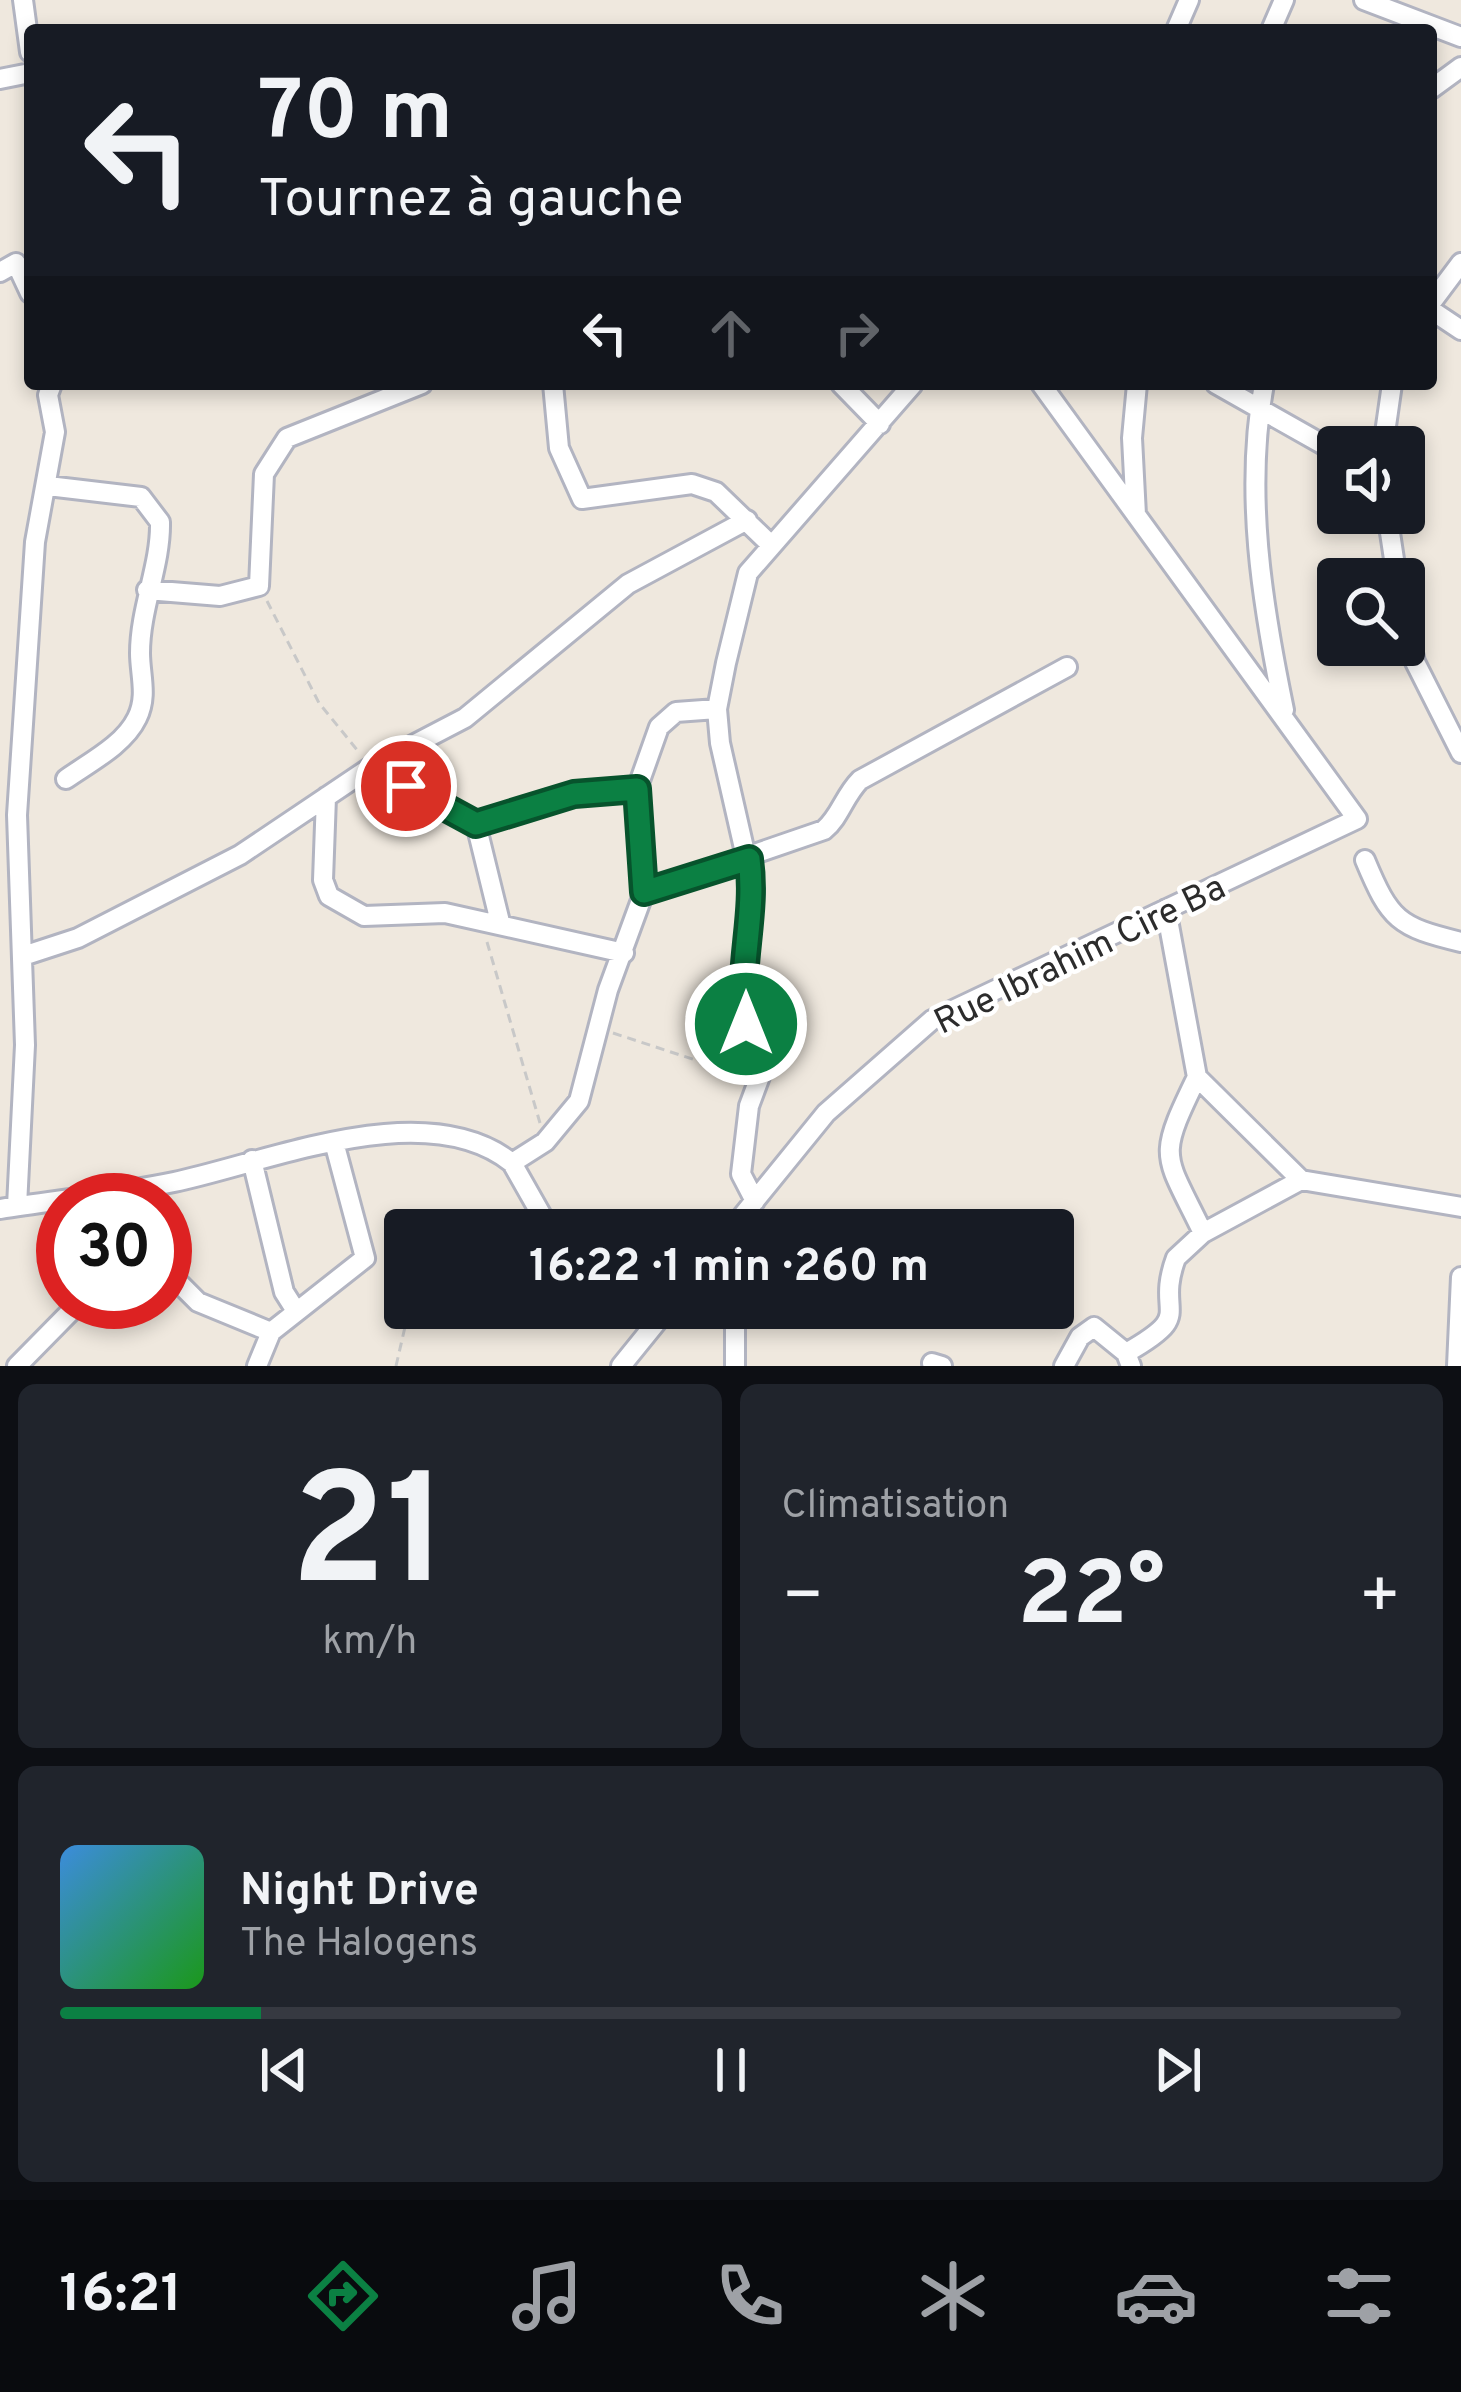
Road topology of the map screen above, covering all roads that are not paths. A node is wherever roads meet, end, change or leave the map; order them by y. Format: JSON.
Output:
{"nodes":[{"id":1,"x":1364,"y":0,"type":"edge"},
{"id":2,"x":1403,"y":7,"type":"edge"},
{"id":3,"x":1436,"y":24,"type":"edge"},
{"id":4,"x":1461,"y":262,"type":"edge"},
{"id":5,"x":0,"y":272,"type":"edge"},
{"id":6,"x":24,"y":280,"type":"edge"},
{"id":7,"x":1437,"y":298,"type":"edge"},
{"id":8,"x":1437,"y":312,"type":"edge"},
{"id":9,"x":1461,"y":330,"type":"edge"},
{"id":10,"x":50,"y":390,"type":"edge"},
{"id":11,"x":407,"y":390,"type":"edge"},
{"id":12,"x":554,"y":390,"type":"edge"},
{"id":13,"x":847,"y":390,"type":"edge"},
{"id":14,"x":908,"y":390,"type":"edge"},
{"id":15,"x":1045,"y":390,"type":"edge"},
{"id":16,"x":1136,"y":390,"type":"edge"},
{"id":17,"x":1225,"y":390,"type":"edge"},
{"id":18,"x":1263,"y":390,"type":"edge"},
{"id":19,"x":1391,"y":390,"type":"edge"},
{"id":20,"x":1259,"y":412,"type":"junction"},
{"id":21,"x":880,"y":424,"type":"junction"},
{"id":22,"x":1386,"y":426,"type":"edge"},
{"id":23,"x":1317,"y":442,"type":"edge"},
{"id":24,"x":47,"y":485,"type":"junction"},
{"id":25,"x":1136,"y":515,"type":"junction"},
{"id":26,"x":747,"y":520,"type":"junction"},
{"id":27,"x":771,"y":545,"type":"junction"},
{"id":28,"x":147,"y":590,"type":"junction"},
{"id":29,"x":1417,"y":666,"type":"edge"},
{"id":30,"x":1066,"y":667,"type":"dead end"},
{"id":31,"x":717,"y":709,"type":"junction"},
{"id":32,"x":1286,"y":721,"type":"junction"},
{"id":33,"x":1461,"y":753,"type":"edge"},
{"id":34,"x":370,"y":767,"type":"junction"},
{"id":35,"x":66,"y":779,"type":"dead end"},
{"id":36,"x":637,"y":789,"type":"junction"},
{"id":37,"x":326,"y":797,"type":"junction"},
{"id":38,"x":9,"y":811,"type":"edge"},
{"id":39,"x":476,"y":824,"type":"junction"},
{"id":40,"x":749,"y":859,"type":"junction"},
{"id":41,"x":1365,"y":860,"type":"dead end"},
{"id":42,"x":644,"y":892,"type":"junction"},
{"id":43,"x":1166,"y":909,"type":"junction"},
{"id":44,"x":500,"y":922,"type":"junction"},
{"id":45,"x":1461,"y":942,"type":"edge"},
{"id":46,"x":624,"y":953,"type":"junction"},
{"id":47,"x":23,"y":956,"type":"junction"},
{"id":48,"x":1197,"y":1077,"type":"junction"},
{"id":49,"x":334,"y":1142,"type":"junction"},
{"id":50,"x":251,"y":1160,"type":"junction"},
{"id":51,"x":512,"y":1163,"type":"junction"},
{"id":52,"x":192,"y":1179,"type":"edge"},
{"id":53,"x":1301,"y":1180,"type":"junction"},
{"id":54,"x":755,"y":1201,"type":"junction"},
{"id":55,"x":1461,"y":1207,"type":"edge"},
{"id":56,"x":9,"y":1208,"type":"edge"},
{"id":57,"x":538,"y":1209,"type":"edge"},
{"id":58,"x":748,"y":1209,"type":"edge"},
{"id":59,"x":1204,"y":1233,"type":"junction"},
{"id":60,"x":1461,"y":1277,"type":"edge"},
{"id":61,"x":192,"y":1296,"type":"edge"},
{"id":62,"x":296,"y":1311,"type":"junction"},
{"id":63,"x":53,"y":1329,"type":"edge"},
{"id":64,"x":651,"y":1329,"type":"edge"},
{"id":65,"x":735,"y":1329,"type":"edge"},
{"id":66,"x":271,"y":1332,"type":"junction"},
{"id":67,"x":1128,"y":1359,"type":"edge"},
{"id":68,"x":17,"y":1366,"type":"edge"},
{"id":69,"x":257,"y":1366,"type":"edge"},
{"id":70,"x":621,"y":1366,"type":"edge"},
{"id":71,"x":735,"y":1366,"type":"edge"},
{"id":72,"x":1064,"y":1366,"type":"edge"},
{"id":73,"x":1457,"y":1366,"type":"edge"}],
"edges":[{"from":1,"to":2,"type":"street"},
{"from":2,"to":3,"type":"street"},
{"from":4,"to":7,"type":"street"},
{"from":5,"to":6,"type":"street"},
{"from":8,"to":9,"type":"street"},
{"from":10,"to":24,"type":"street"},
{"from":11,"to":28,"type":"street"},
{"from":12,"to":26,"type":"street"},
{"from":13,"to":21,"type":"street"},
{"from":14,"to":21,"type":"street"},
{"from":15,"to":25,"type":"street"},
{"from":16,"to":25,"type":"street"},
{"from":17,"to":20,"type":"street"},
{"from":18,"to":20,"type":"street"},
{"from":19,"to":22,"type":"street"},
{"from":20,"to":23,"type":"street"},
{"from":20,"to":32,"type":"street"},
{"from":21,"to":27,"type":"street"},
{"from":24,"to":28,"type":"street"},
{"from":24,"to":38,"type":"street"},
{"from":25,"to":32,"type":"street"},
{"from":26,"to":27,"type":"street"},
{"from":26,"to":34,"type":"street"},
{"from":27,"to":31,"type":"street"},
{"from":28,"to":35,"type":"street"},
{"from":29,"to":33,"type":"street"},
{"from":30,"to":40,"type":"street"},
{"from":31,"to":36,"type":"street"},
{"from":31,"to":40,"type":"street"},
{"from":32,"to":43,"type":"street","name":"Rue Ibrahim Cire Ba"},
{"from":34,"to":37,"type":"street"},
{"from":34,"to":39,"type":"street"},
{"from":36,"to":39,"type":"street"},
{"from":36,"to":42,"type":"street"},
{"from":37,"to":44,"type":"street"},
{"from":37,"to":47,"type":"street"},
{"from":38,"to":47,"type":"street"},
{"from":39,"to":44,"type":"street"},
{"from":40,"to":42,"type":"street"},
{"from":40,"to":54,"type":"street"},
{"from":41,"to":45,"type":"street"},
{"from":42,"to":46,"type":"street"},
{"from":43,"to":48,"type":"street"},
{"from":43,"to":54,"type":"street","name":"Rue Ibrahim Cire Ba"},
{"from":44,"to":46,"type":"street"},
{"from":46,"to":51,"type":"street"},
{"from":47,"to":56,"type":"street"},
{"from":48,"to":53,"type":"street"},
{"from":48,"to":59,"type":"street"},
{"from":49,"to":50,"type":"street"},
{"from":49,"to":51,"type":"street"},
{"from":49,"to":62,"type":"street"},
{"from":50,"to":52,"type":"street"},
{"from":50,"to":62,"type":"street"},
{"from":51,"to":57,"type":"street"},
{"from":53,"to":55,"type":"street"},
{"from":53,"to":59,"type":"street"},
{"from":54,"to":58,"type":"street","name":"Rue Ibrahim Cire Ba"},
{"from":59,"to":67,"type":"street"},
{"from":60,"to":73,"type":"street"},
{"from":61,"to":66,"type":"street"},
{"from":62,"to":66,"type":"street"},
{"from":63,"to":68,"type":"street"},
{"from":64,"to":70,"type":"street"},
{"from":65,"to":71,"type":"street"},
{"from":66,"to":69,"type":"street"},
{"from":67,"to":72,"type":"street"}]}
